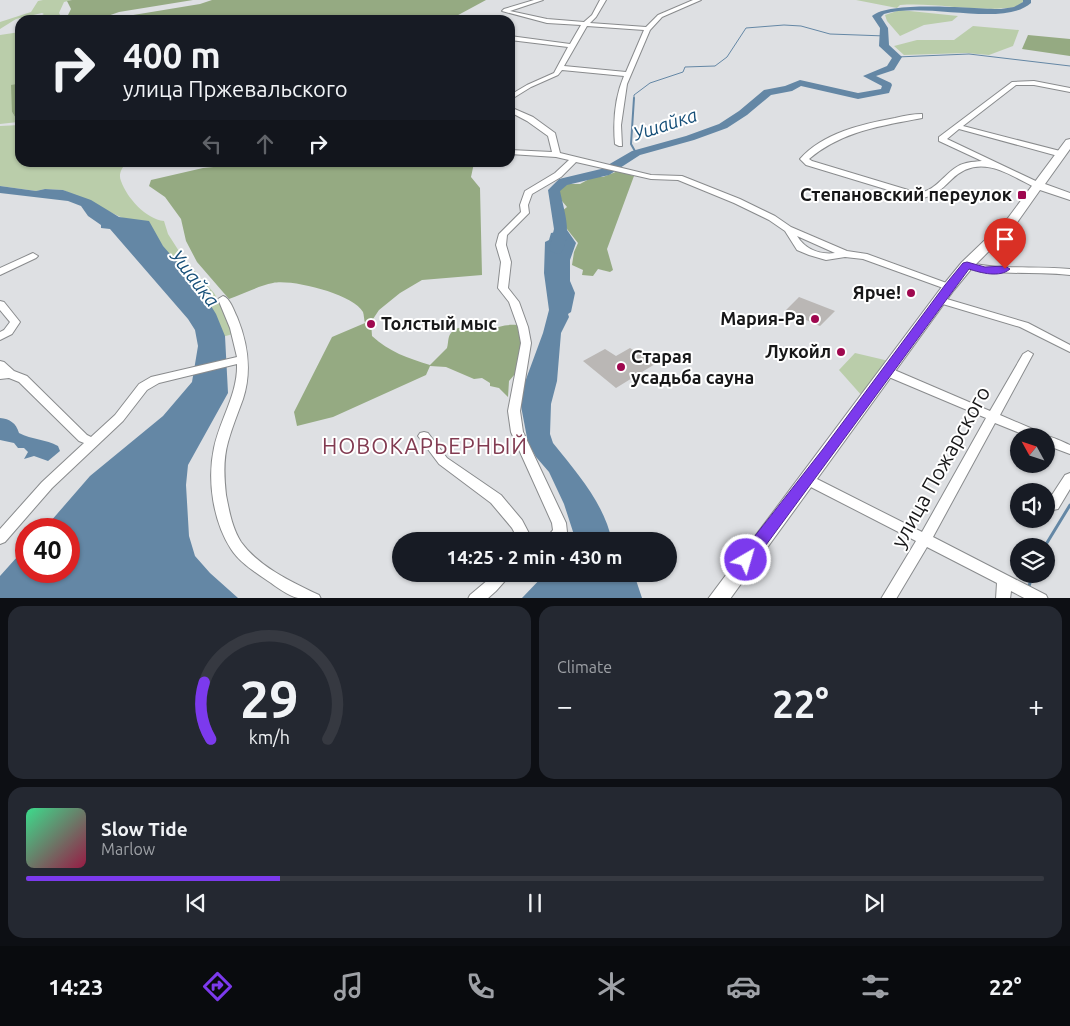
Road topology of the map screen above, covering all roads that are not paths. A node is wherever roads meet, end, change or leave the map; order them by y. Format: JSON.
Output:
{"nodes":[{"id":1,"x":540,"y":0,"type":"edge"},
{"id":2,"x":603,"y":0,"type":"edge"},
{"id":3,"x":698,"y":0,"type":"edge"},
{"id":4,"x":585,"y":24,"type":"junction"},
{"id":5,"x":647,"y":30,"type":"junction"},
{"id":6,"x":515,"y":39,"type":"edge"},
{"id":7,"x":572,"y":46,"type":"junction"},
{"id":8,"x":561,"y":68,"type":"junction"},
{"id":9,"x":629,"y":74,"type":"junction"},
{"id":10,"x":1070,"y":90,"type":"edge"},
{"id":11,"x":515,"y":95,"type":"edge"},
{"id":12,"x":515,"y":112,"type":"edge"},
{"id":13,"x":919,"y":116,"type":"dead end"},
{"id":14,"x":958,"y":126,"type":"junction"},
{"id":15,"x":1070,"y":142,"type":"edge"},
{"id":16,"x":620,"y":144,"type":"dead end"},
{"id":17,"x":515,"y":152,"type":"edge"},
{"id":18,"x":1061,"y":154,"type":"junction"},
{"id":19,"x":556,"y":155,"type":"junction"},
{"id":20,"x":575,"y":159,"type":"junction"},
{"id":21,"x":992,"y":164,"type":"junction"},
{"id":22,"x":1039,"y":186,"type":"junction"},
{"id":23,"x":1070,"y":196,"type":"edge"},
{"id":24,"x":788,"y":229,"type":"junction"},
{"id":25,"x":845,"y":254,"type":"junction"},
{"id":26,"x":33,"y":256,"type":"dead end"},
{"id":27,"x":967,"y":265,"type":"junction"},
{"id":28,"x":0,"y":272,"type":"edge"},
{"id":29,"x":1070,"y":272,"type":"edge"},
{"id":30,"x":949,"y":287,"type":"junction"},
{"id":31,"x":223,"y":300,"type":"dead end"},
{"id":32,"x":940,"y":300,"type":"junction"},
{"id":33,"x":0,"y":304,"type":"edge"},
{"id":34,"x":0,"y":337,"type":"edge"},
{"id":35,"x":1070,"y":349,"type":"edge"},
{"id":36,"x":1028,"y":354,"type":"dead end"},
{"id":37,"x":239,"y":359,"type":"junction"},
{"id":38,"x":0,"y":365,"type":"edge"},
{"id":39,"x":888,"y":372,"type":"junction"},
{"id":40,"x":5,"y":375,"type":"edge"},
{"id":41,"x":992,"y":416,"type":"junction"},
{"id":42,"x":1020,"y":428,"type":"edge"},
{"id":43,"x":427,"y":441,"type":"dead end"},
{"id":44,"x":93,"y":442,"type":"junction"},
{"id":45,"x":1055,"y":444,"type":"edge"},
{"id":46,"x":1070,"y":450,"type":"edge"},
{"id":47,"x":1070,"y":478,"type":"edge"},
{"id":48,"x":808,"y":480,"type":"junction"},
{"id":49,"x":1055,"y":502,"type":"edge"},
{"id":50,"x":521,"y":532,"type":"edge"},
{"id":51,"x":560,"y":532,"type":"edge"},
{"id":52,"x":0,"y":538,"type":"edge"},
{"id":53,"x":925,"y":540,"type":"junction"},
{"id":54,"x":1004,"y":579,"type":"junction"},
{"id":55,"x":496,"y":582,"type":"edge"},
{"id":56,"x":1038,"y":597,"type":"edge"},
{"id":57,"x":314,"y":598,"type":"edge"},
{"id":58,"x":475,"y":598,"type":"edge"},
{"id":59,"x":718,"y":598,"type":"edge"},
{"id":60,"x":888,"y":598,"type":"edge"},
{"id":61,"x":1003,"y":598,"type":"edge"}],
"edges":[{"from":1,"to":4,"type":"street"},
{"from":2,"to":4,"type":"street"},
{"from":3,"to":5,"type":"street"},
{"from":4,"to":5,"type":"street"},
{"from":4,"to":7,"type":"street"},
{"from":5,"to":9,"type":"street"},
{"from":6,"to":7,"type":"street"},
{"from":7,"to":8,"type":"street"},
{"from":8,"to":9,"type":"street"},
{"from":8,"to":11,"type":"street"},
{"from":9,"to":16,"type":"street"},
{"from":10,"to":14,"type":"street"},
{"from":12,"to":19,"type":"street"},
{"from":13,"to":21,"type":"street"},
{"from":14,"to":18,"type":"street"},
{"from":14,"to":21,"type":"street"},
{"from":15,"to":18,"type":"street"},
{"from":17,"to":19,"type":"street"},
{"from":18,"to":22,"type":"street"},
{"from":19,"to":20,"type":"street"},
{"from":20,"to":24,"type":"street"},
{"from":20,"to":51,"type":"street"},
{"from":21,"to":22,"type":"street"},
{"from":22,"to":23,"type":"street"},
{"from":22,"to":27,"type":"street"},
{"from":24,"to":25,"type":"street"},
{"from":24,"to":25,"type":"street"},
{"from":25,"to":30,"type":"street"},
{"from":26,"to":28,"type":"street"},
{"from":27,"to":29,"type":"street"},
{"from":27,"to":30,"type":"street"},
{"from":30,"to":32,"type":"street"},
{"from":31,"to":37,"type":"street"},
{"from":32,"to":35,"type":"street"},
{"from":32,"to":39,"type":"street"},
{"from":33,"to":34,"type":"street"},
{"from":36,"to":41,"type":"street","name":"улица Пожарского"},
{"from":37,"to":44,"type":"street"},
{"from":37,"to":57,"type":"street"},
{"from":38,"to":40,"type":"street"},
{"from":39,"to":41,"type":"street"},
{"from":39,"to":48,"type":"street"},
{"from":40,"to":44,"type":"street"},
{"from":41,"to":42,"type":"street"},
{"from":41,"to":53,"type":"street","name":"улица Пожарского"},
{"from":43,"to":50,"type":"street"},
{"from":44,"to":52,"type":"street"},
{"from":45,"to":46,"type":"street"},
{"from":47,"to":49,"type":"street"},
{"from":48,"to":53,"type":"street"},
{"from":48,"to":59,"type":"street"},
{"from":53,"to":54,"type":"street"},
{"from":53,"to":60,"type":"street","name":"улица Пожарского"},
{"from":54,"to":56,"type":"street"},
{"from":54,"to":61,"type":"street"},
{"from":55,"to":58,"type":"street"}]}
